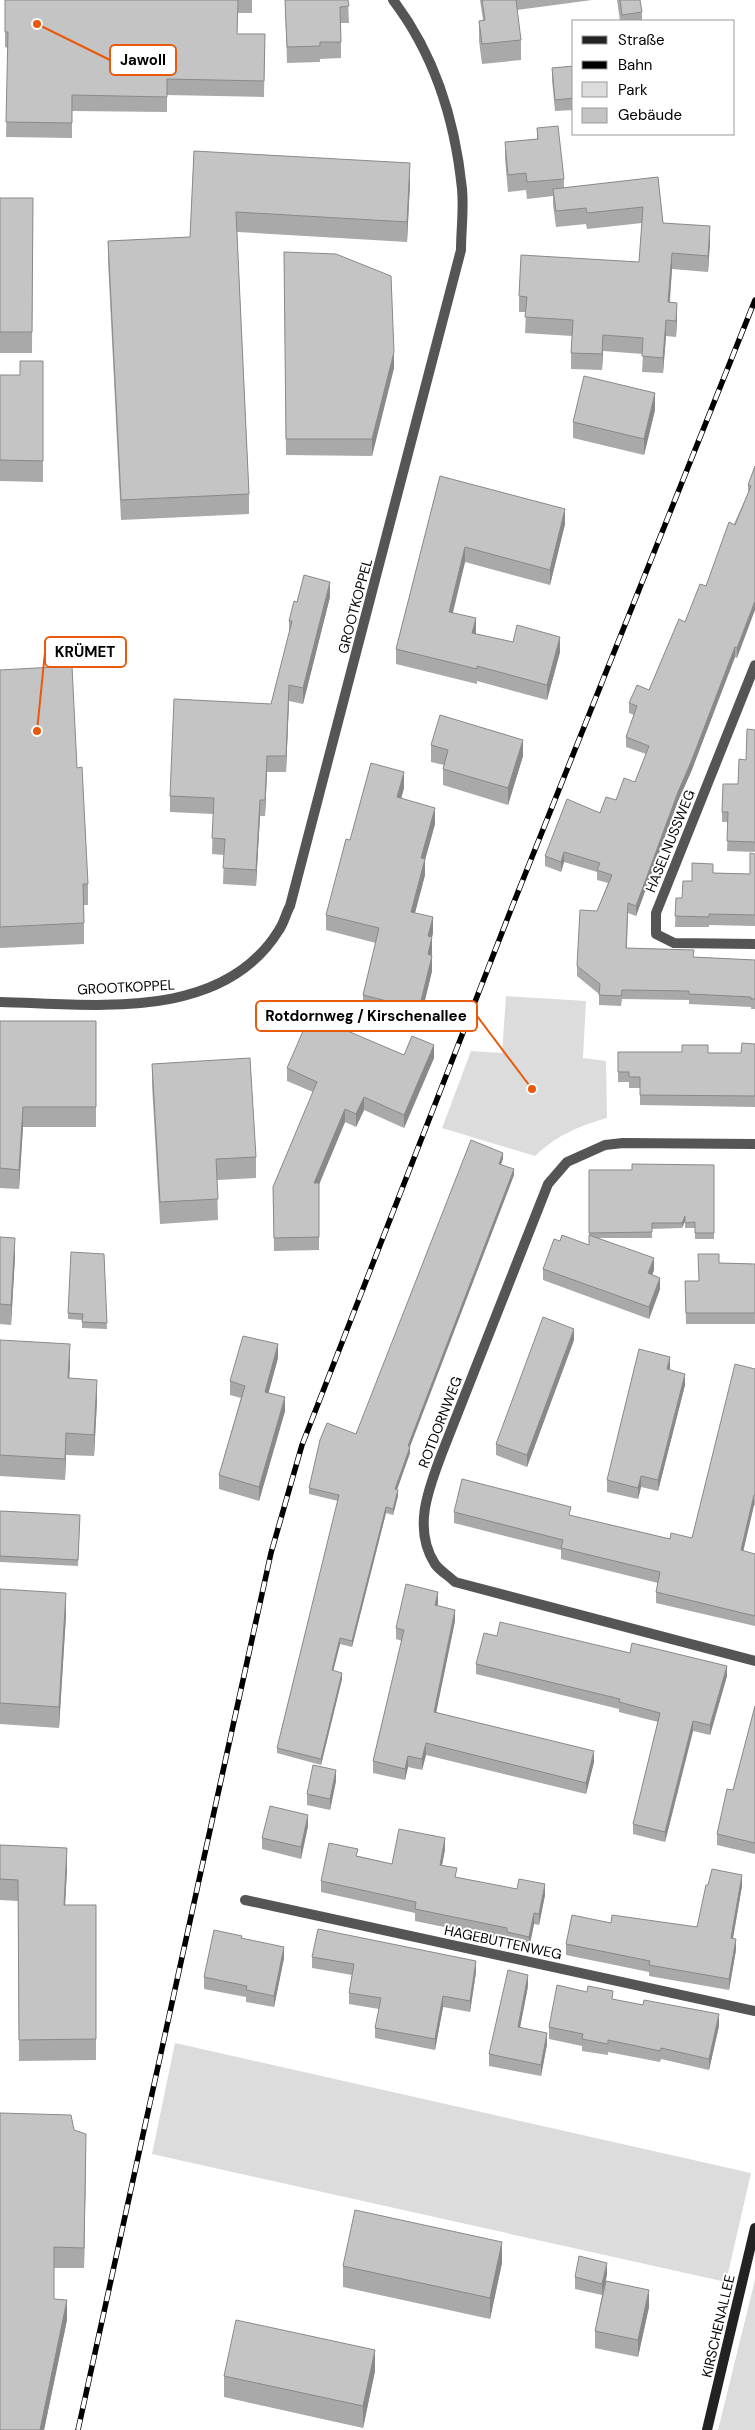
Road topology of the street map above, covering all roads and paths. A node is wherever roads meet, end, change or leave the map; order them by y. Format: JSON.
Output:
{"nodes":[{"id":1,"x":393,"y":0,"type":"edge"},
{"id":2,"x":755,"y":665,"type":"edge"},
{"id":3,"x":755,"y":944,"type":"edge"},
{"id":4,"x":0,"y":1002,"type":"edge"},
{"id":5,"x":755,"y":1144,"type":"edge"},
{"id":6,"x":755,"y":1661,"type":"edge"},
{"id":7,"x":245,"y":1900,"type":"dead end"},
{"id":8,"x":755,"y":2011,"type":"edge"},
{"id":9,"x":755,"y":2228,"type":"edge"},
{"id":10,"x":707,"y":2430,"type":"edge"}],
"edges":[{"from":1,"to":4,"type":"street","name":"GROOTKOPPEL"},
{"from":2,"to":3,"type":"street","name":"HASELNUSSWEG"},
{"from":5,"to":6,"type":"street","name":"ROTDORNWEG"},
{"from":7,"to":8,"type":"street","name":"HAGEBUTTENWEG"},
{"from":9,"to":10,"type":"street","name":"KIRSCHENALLEE"}]}
